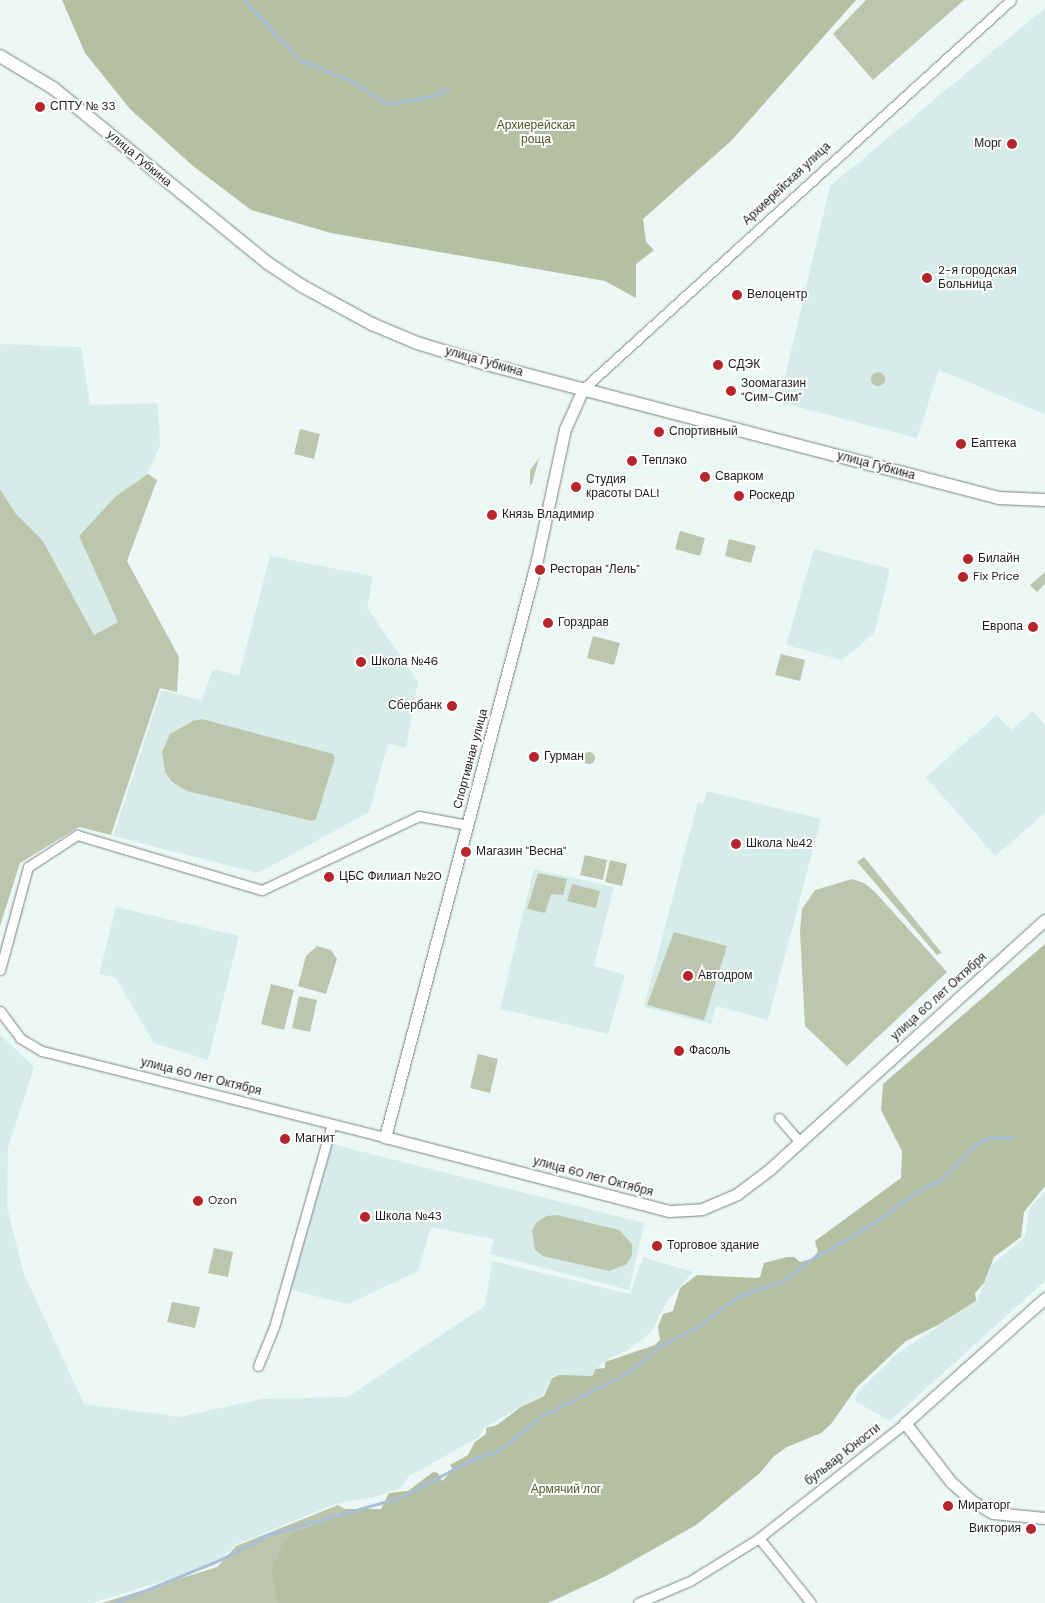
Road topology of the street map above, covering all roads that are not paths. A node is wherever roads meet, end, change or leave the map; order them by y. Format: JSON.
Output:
{"nodes":[{"id":1,"x":1010,"y":0,"type":"edge"},
{"id":2,"x":0,"y":56,"type":"edge"},
{"id":3,"x":583,"y":389,"type":"junction"},
{"id":4,"x":1044,"y":501,"type":"edge"},
{"id":5,"x":468,"y":824,"type":"junction"},
{"id":6,"x":1045,"y":920,"type":"edge"},
{"id":7,"x":0,"y":970,"type":"edge"},
{"id":8,"x":0,"y":1011,"type":"edge"},
{"id":9,"x":779,"y":1118,"type":"dead end"},
{"id":10,"x":332,"y":1124,"type":"junction"},
{"id":11,"x":386,"y":1137,"type":"junction"},
{"id":12,"x":800,"y":1142,"type":"junction"},
{"id":13,"x":1045,"y":1298,"type":"edge"},
{"id":14,"x":258,"y":1366,"type":"dead end"},
{"id":15,"x":905,"y":1423,"type":"junction"},
{"id":16,"x":1045,"y":1518,"type":"edge"},
{"id":17,"x":760,"y":1538,"type":"junction"},
{"id":18,"x":638,"y":1603,"type":"edge"},
{"id":19,"x":811,"y":1603,"type":"edge"}],
"edges":[{"from":1,"to":3,"type":"street","name":"Архиерейская улица"},
{"from":2,"to":3,"type":"main road","name":"улица Губкина"},
{"from":3,"to":4,"type":"main road","name":"улица Губкина"},
{"from":3,"to":5,"type":"street","name":"Спортивная улица"},
{"from":5,"to":7,"type":"street"},
{"from":5,"to":11,"type":"street","name":"Спортивная улица"},
{"from":6,"to":12,"type":"street","name":"улица 60 лет Октября"},
{"from":8,"to":10,"type":"street","name":"улица 60 лет Октября"},
{"from":9,"to":12,"type":"street"},
{"from":10,"to":11,"type":"street","name":"улица 60 лет Октября"},
{"from":10,"to":14,"type":"street"},
{"from":11,"to":12,"type":"street","name":"улица 60 лет Октября"},
{"from":13,"to":15,"type":"street","name":"бульвар Юности"},
{"from":15,"to":16,"type":"street"},
{"from":15,"to":17,"type":"street","name":"бульвар Юности"},
{"from":17,"to":18,"type":"street","name":"бульвар Юности"},
{"from":17,"to":19,"type":"street"}]}
